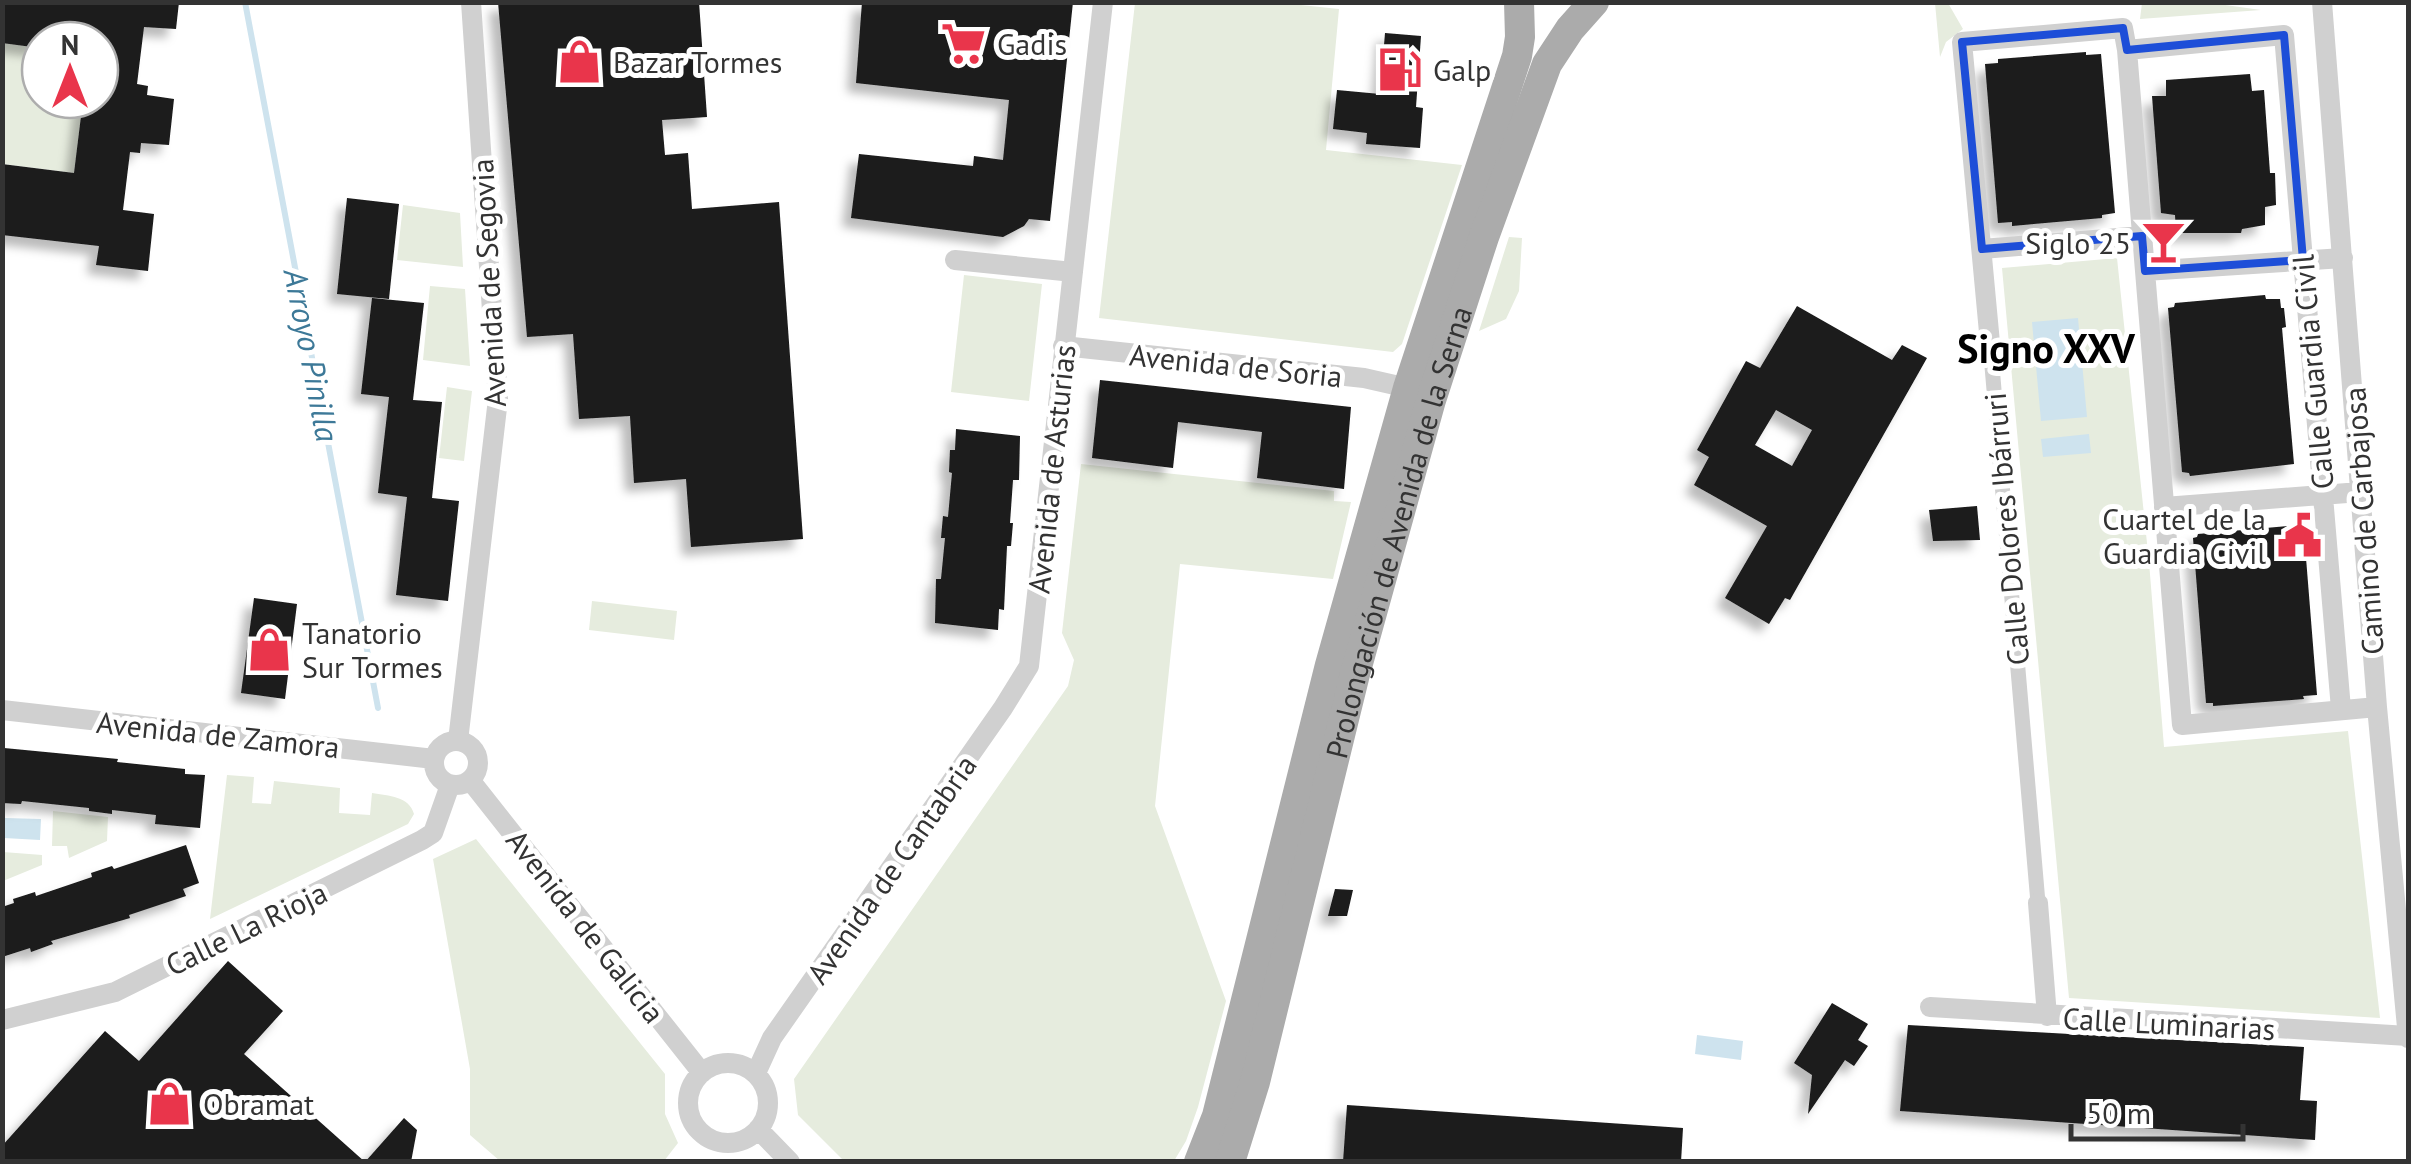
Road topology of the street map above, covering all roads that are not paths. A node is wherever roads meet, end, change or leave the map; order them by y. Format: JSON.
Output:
{"nodes":[{"id":1,"x":471,"y":2,"type":"edge"},
{"id":2,"x":1103,"y":2,"type":"edge"},
{"id":3,"x":1519,"y":2,"type":"edge"},
{"id":4,"x":1594,"y":2,"type":"edge"},
{"id":5,"x":2322,"y":2,"type":"edge"},
{"id":6,"x":2126,"y":50,"type":"junction"},
{"id":7,"x":2142,"y":236,"type":"junction"},
{"id":8,"x":1982,"y":249,"type":"junction"},
{"id":9,"x":2343,"y":258,"type":"junction"},
{"id":10,"x":955,"y":260,"type":"dead end"},
{"id":11,"x":2303,"y":260,"type":"junction"},
{"id":12,"x":2145,"y":271,"type":"junction"},
{"id":13,"x":1073,"y":272,"type":"junction"},
{"id":14,"x":1990,"y":343,"type":"joint"},
{"id":15,"x":1063,"y":346,"type":"junction"},
{"id":16,"x":1408,"y":388,"type":"junction"},
{"id":17,"x":2360,"y":492,"type":"junction"},
{"id":18,"x":2323,"y":495,"type":"junction"},
{"id":19,"x":2164,"y":507,"type":"junction"},
{"id":20,"x":1029,"y":666,"type":"joint"},
{"id":21,"x":2377,"y":707,"type":"junction"},
{"id":22,"x":2,"y":710,"type":"edge"},
{"id":23,"x":2341,"y":710,"type":"junction"},
{"id":24,"x":458,"y":741,"type":"junction"},
{"id":25,"x":434,"y":760,"type":"junction"},
{"id":26,"x":460,"y":782,"type":"junction"},
{"id":27,"x":2038,"y":903,"type":"joint"},
{"id":28,"x":1930,"y":1007,"type":"dead end"},
{"id":29,"x":2047,"y":1016,"type":"junction"},
{"id":30,"x":2,"y":1020,"type":"edge"},
{"id":31,"x":2408,"y":1037,"type":"edge"},
{"id":32,"x":702,"y":1073,"type":"junction"},
{"id":33,"x":756,"y":1073,"type":"junction"},
{"id":34,"x":1241,"y":1079,"type":"junction"},
{"id":35,"x":758,"y":1129,"type":"junction"},
{"id":36,"x":790,"y":1162,"type":"edge"},
{"id":37,"x":1199,"y":1162,"type":"edge"},
{"id":38,"x":1230,"y":1162,"type":"edge"}],
"edges":[{"from":1,"to":24,"type":"street","name":"Avenida de Segovia"},
{"from":2,"to":13,"type":"street","name":"Avenida de Asturias"},
{"from":3,"to":16,"type":"main road","name":"Prolongación de Avenida de la Serna"},
{"from":4,"to":34,"type":"main road","name":"Prolongación de Avenida de la Serna"},
{"from":5,"to":9,"type":"street","name":"Camino de Carbajosa"},
{"from":6,"to":7,"type":"street"},
{"from":6,"to":8,"type":"street","name":"Calle Dolores Ibárruri"},
{"from":6,"to":11,"type":"street","name":"Calle Guardia Civil"},
{"from":7,"to":8,"type":"street"},
{"from":7,"to":12,"type":"street"},
{"from":8,"to":14,"type":"street","name":"Calle Dolores Ibárruri"},
{"from":9,"to":11,"type":"street"},
{"from":9,"to":17,"type":"street","name":"Camino de Carbajosa"},
{"from":10,"to":13,"type":"street"},
{"from":11,"to":12,"type":"street"},
{"from":11,"to":18,"type":"street","name":"Calle Guardia Civil"},
{"from":12,"to":19,"type":"street"},
{"from":13,"to":15,"type":"street","name":"Avenida de Asturias"},
{"from":14,"to":27,"type":"street","name":"Calle Dolores Ibárruri"},
{"from":15,"to":16,"type":"street","name":"Avenida de Soria"},
{"from":15,"to":20,"type":"street","name":"Avenida de Asturias"},
{"from":16,"to":34,"type":"main road","name":"Prolongación de Avenida de la Serna"},
{"from":17,"to":18,"type":"street"},
{"from":17,"to":21,"type":"street","name":"Camino de Carbajosa"},
{"from":18,"to":19,"type":"street"},
{"from":18,"to":23,"type":"street","name":"Calle Guardia Civil"},
{"from":19,"to":23,"type":"street"},
{"from":20,"to":33,"type":"street","name":"Avenida de Cantabria"},
{"from":21,"to":23,"type":"street"},
{"from":21,"to":31,"type":"street","name":"Camino de Carbajosa"},
{"from":22,"to":25,"type":"street","name":"Avenida de Zamora"},
{"from":24,"to":25,"type":"street"},
{"from":24,"to":26,"type":"street"},
{"from":25,"to":26,"type":"street"},
{"from":26,"to":30,"type":"street","name":"Calle La Rioja"},
{"from":26,"to":32,"type":"street","name":"Avenida de Galicia"},
{"from":27,"to":29,"type":"street","name":"Calle Dolores Ibárruri"},
{"from":28,"to":29,"type":"street","name":"Calle Luminarias"},
{"from":29,"to":31,"type":"street","name":"Calle Luminarias"},
{"from":32,"to":33,"type":"street"},
{"from":32,"to":35,"type":"street"},
{"from":33,"to":35,"type":"street"},
{"from":34,"to":37,"type":"main road"},
{"from":34,"to":38,"type":"main road"},
{"from":35,"to":36,"type":"street"}]}
